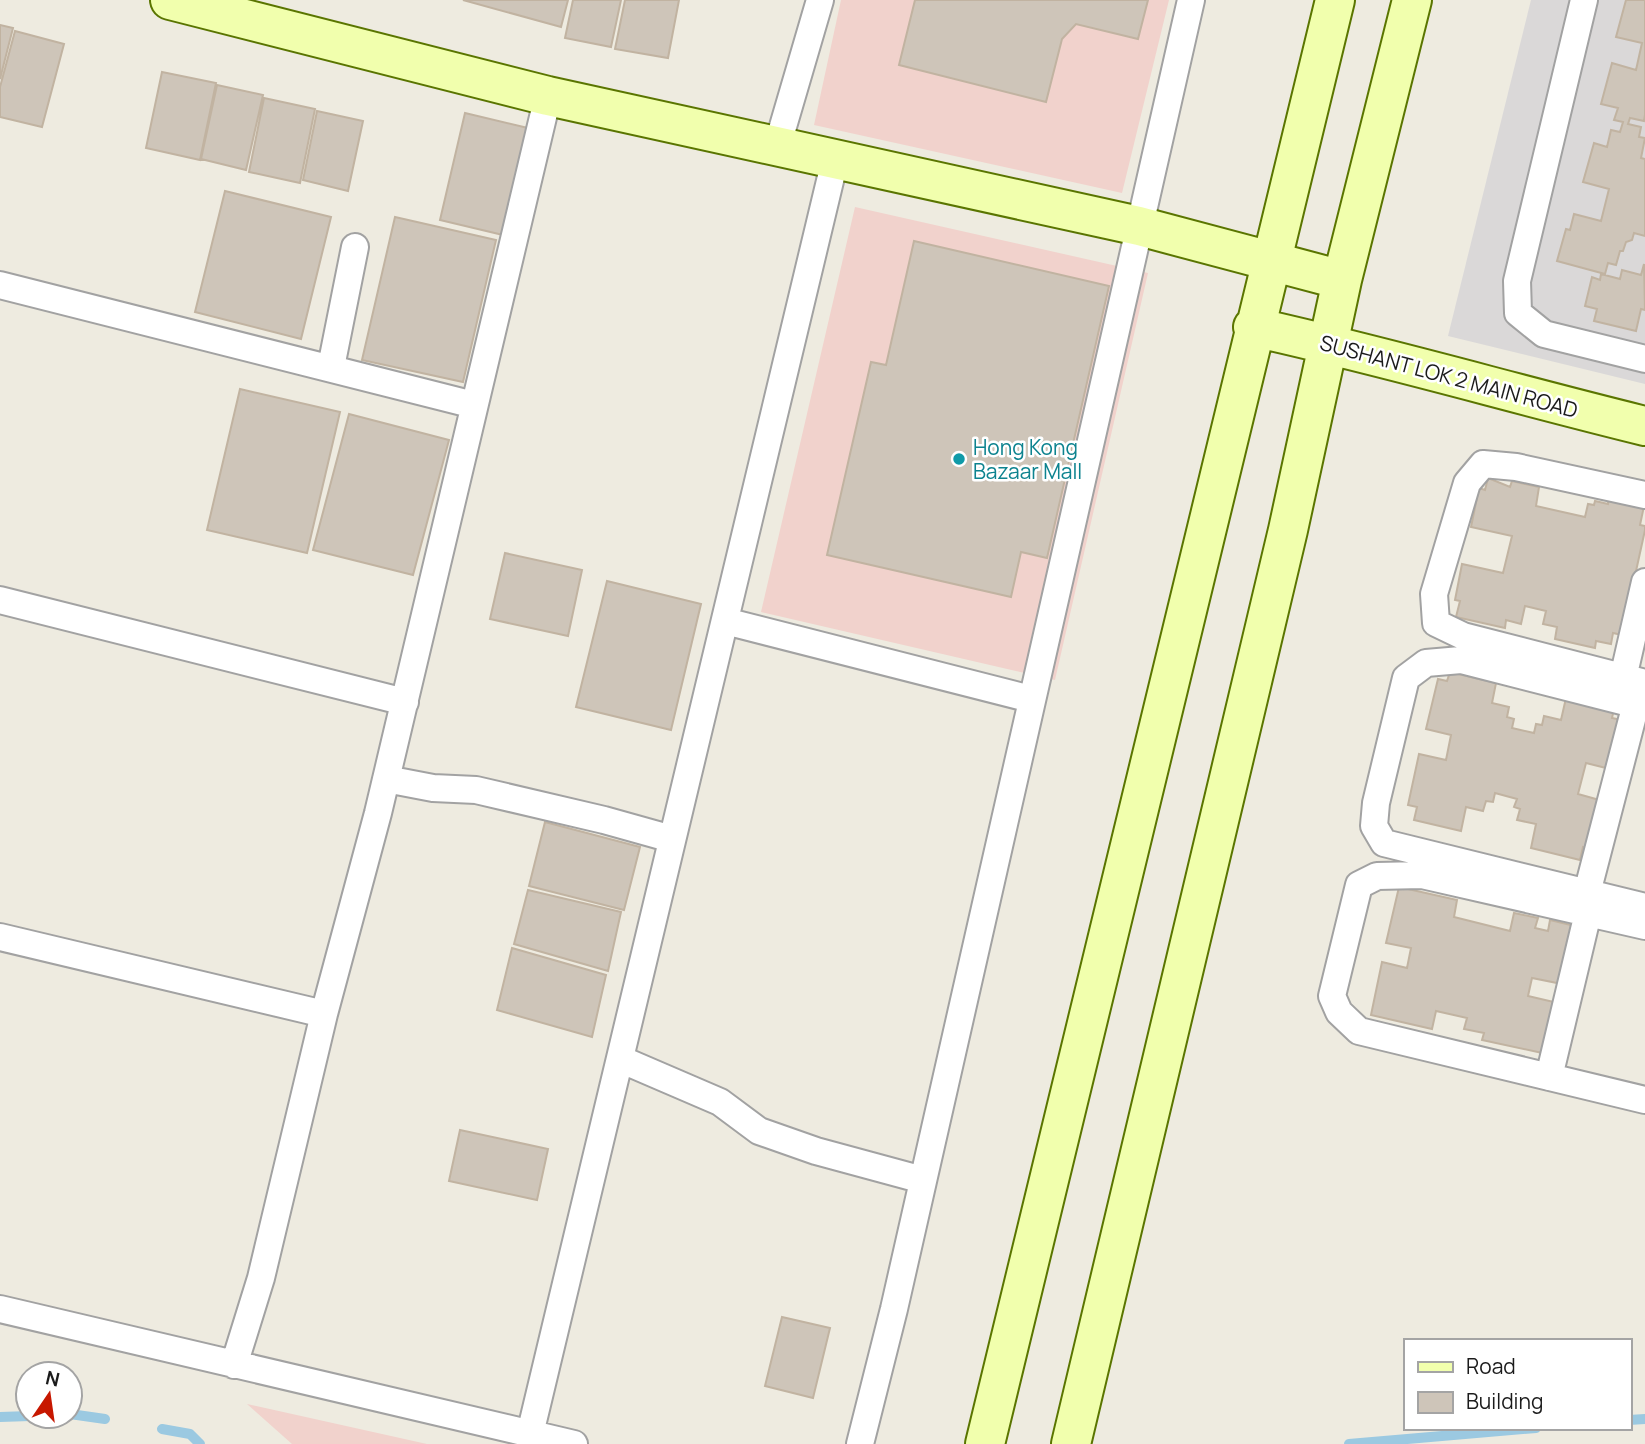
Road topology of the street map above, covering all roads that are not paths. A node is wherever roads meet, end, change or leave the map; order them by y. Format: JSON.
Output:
{"nodes":[{"id":1,"x":170,"y":0,"type":"edge"},
{"id":2,"x":820,"y":0,"type":"edge"},
{"id":3,"x":1191,"y":0,"type":"edge"},
{"id":4,"x":1335,"y":0,"type":"edge"},
{"id":5,"x":1412,"y":0,"type":"edge"},
{"id":6,"x":1584,"y":0,"type":"edge"},
{"id":7,"x":548,"y":96,"type":"junction"},
{"id":8,"x":777,"y":147,"type":"junction"},
{"id":9,"x":835,"y":160,"type":"junction"},
{"id":10,"x":1139,"y":226,"type":"junction"},
{"id":11,"x":355,"y":247,"type":"dead end"},
{"id":12,"x":1271,"y":262,"type":"junction"},
{"id":13,"x":1342,"y":280,"type":"junction"},
{"id":14,"x":0,"y":285,"type":"edge"},
{"id":15,"x":1253,"y":327,"type":"junction"},
{"id":16,"x":1329,"y":344,"type":"junction"},
{"id":17,"x":1645,"y":359,"type":"edge"},
{"id":18,"x":331,"y":367,"type":"junction"},
{"id":19,"x":474,"y":405,"type":"junction"},
{"id":20,"x":1645,"y":426,"type":"edge"},
{"id":21,"x":1645,"y":495,"type":"edge"},
{"id":22,"x":1645,"y":582,"type":"edge"},
{"id":23,"x":0,"y":600,"type":"edge"},
{"id":24,"x":725,"y":621,"type":"junction"},
{"id":25,"x":1637,"y":693,"type":"edge"},
{"id":26,"x":1031,"y":699,"type":"junction"},
{"id":27,"x":405,"y":702,"type":"junction"},
{"id":28,"x":386,"y":779,"type":"junction"},
{"id":29,"x":672,"y":839,"type":"junction"},
{"id":30,"x":1587,"y":903,"type":"junction"},
{"id":31,"x":1645,"y":907,"type":"edge"},
{"id":32,"x":1645,"y":926,"type":"edge"},
{"id":33,"x":0,"y":937,"type":"edge"},
{"id":34,"x":324,"y":1014,"type":"junction"},
{"id":35,"x":620,"y":1059,"type":"junction"},
{"id":36,"x":1549,"y":1077,"type":"junction"},
{"id":37,"x":1645,"y":1100,"type":"edge"},
{"id":38,"x":923,"y":1180,"type":"junction"},
{"id":39,"x":0,"y":1309,"type":"edge"},
{"id":40,"x":234,"y":1365,"type":"junction"},
{"id":41,"x":530,"y":1434,"type":"junction"},
{"id":42,"x":574,"y":1444,"type":"edge"},
{"id":43,"x":860,"y":1444,"type":"edge"},
{"id":44,"x":985,"y":1444,"type":"edge"},
{"id":45,"x":1072,"y":1444,"type":"edge"}],
"edges":[{"from":1,"to":7,"type":"main road"},
{"from":2,"to":8,"type":"street"},
{"from":3,"to":10,"type":"street"},
{"from":4,"to":12,"type":"main road"},
{"from":5,"to":13,"type":"main road"},
{"from":6,"to":17,"type":"street"},
{"from":7,"to":8,"type":"main road"},
{"from":7,"to":19,"type":"street"},
{"from":8,"to":9,"type":"main road"},
{"from":9,"to":10,"type":"main road"},
{"from":9,"to":24,"type":"street"},
{"from":10,"to":12,"type":"main road"},
{"from":10,"to":26,"type":"street"},
{"from":11,"to":18,"type":"street"},
{"from":12,"to":13,"type":"main road"},
{"from":12,"to":15,"type":"main road"},
{"from":13,"to":16,"type":"main road"},
{"from":14,"to":18,"type":"street"},
{"from":15,"to":16,"type":"main road","name":"SUSHANT LOK 2 MAIN ROAD"},
{"from":15,"to":44,"type":"main road"},
{"from":16,"to":20,"type":"main road","name":"SUSHANT LOK 2 MAIN ROAD"},
{"from":16,"to":45,"type":"main road"},
{"from":18,"to":19,"type":"street"},
{"from":19,"to":27,"type":"street"},
{"from":21,"to":25,"type":"street"},
{"from":22,"to":25,"type":"street"},
{"from":23,"to":27,"type":"street"},
{"from":24,"to":26,"type":"street"},
{"from":24,"to":29,"type":"street"},
{"from":25,"to":30,"type":"street"},
{"from":25,"to":30,"type":"street"},
{"from":26,"to":38,"type":"street"},
{"from":27,"to":28,"type":"street"},
{"from":28,"to":29,"type":"street"},
{"from":28,"to":34,"type":"street"},
{"from":29,"to":35,"type":"street"},
{"from":30,"to":31,"type":"street"},
{"from":30,"to":32,"type":"street"},
{"from":30,"to":36,"type":"street"},
{"from":30,"to":36,"type":"street"},
{"from":33,"to":34,"type":"street"},
{"from":34,"to":40,"type":"street"},
{"from":35,"to":38,"type":"street"},
{"from":35,"to":41,"type":"street"},
{"from":36,"to":37,"type":"street"},
{"from":38,"to":43,"type":"street"},
{"from":39,"to":40,"type":"street"},
{"from":40,"to":41,"type":"street"},
{"from":41,"to":42,"type":"street"}]}
